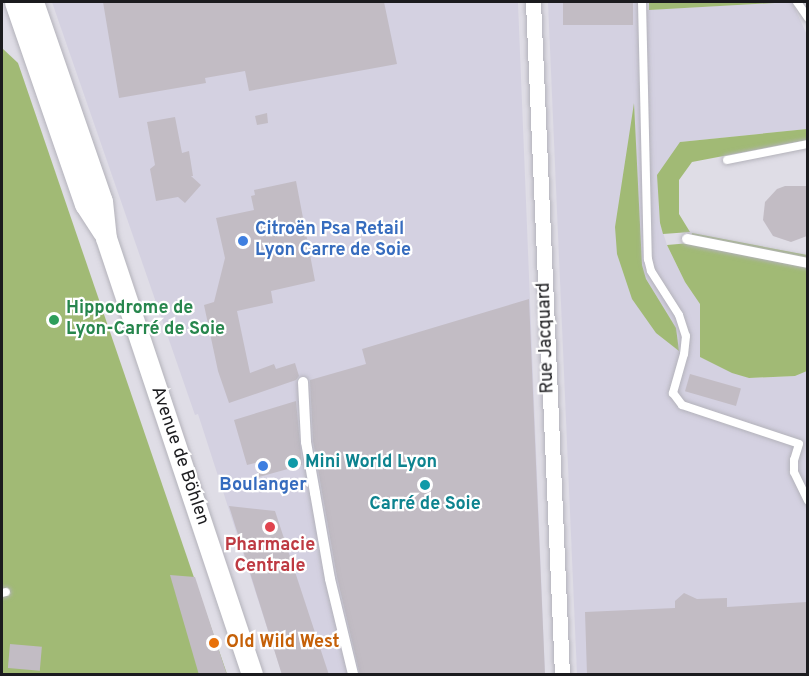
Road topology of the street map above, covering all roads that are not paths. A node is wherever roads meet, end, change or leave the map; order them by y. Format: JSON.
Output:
{"nodes":[{"id":1,"x":15,"y":2,"type":"edge"},
{"id":2,"x":33,"y":2,"type":"edge"},
{"id":3,"x":533,"y":2,"type":"edge"},
{"id":4,"x":642,"y":2,"type":"edge"},
{"id":5,"x":797,"y":2,"type":"edge"},
{"id":6,"x":807,"y":18,"type":"edge"},
{"id":7,"x":807,"y":144,"type":"edge"},
{"id":8,"x":727,"y":160,"type":"dead end"},
{"id":9,"x":106,"y":238,"type":"junction"},
{"id":10,"x":687,"y":239,"type":"dead end"},
{"id":11,"x":807,"y":263,"type":"edge"},
{"id":12,"x":303,"y":382,"type":"dead end"},
{"id":13,"x":803,"y":446,"type":"edge"},
{"id":14,"x":807,"y":501,"type":"edge"},
{"id":15,"x":252,"y":675,"type":"edge"},
{"id":16,"x":353,"y":675,"type":"edge"},
{"id":17,"x":562,"y":675,"type":"edge"}],
"edges":[{"from":1,"to":9,"type":"main road","name":"Avenue de Böhlen"},
{"from":2,"to":9,"type":"main road","name":"Avenue de Böhlen"},
{"from":3,"to":17,"type":"street","name":"Rue Jacquard"},
{"from":4,"to":13,"type":"lane"},
{"from":5,"to":6,"type":"lane"},
{"from":7,"to":8,"type":"lane"},
{"from":9,"to":15,"type":"main road","name":"Avenue de Böhlen"},
{"from":10,"to":11,"type":"street"},
{"from":12,"to":16,"type":"street"},
{"from":13,"to":14,"type":"lane"}]}
